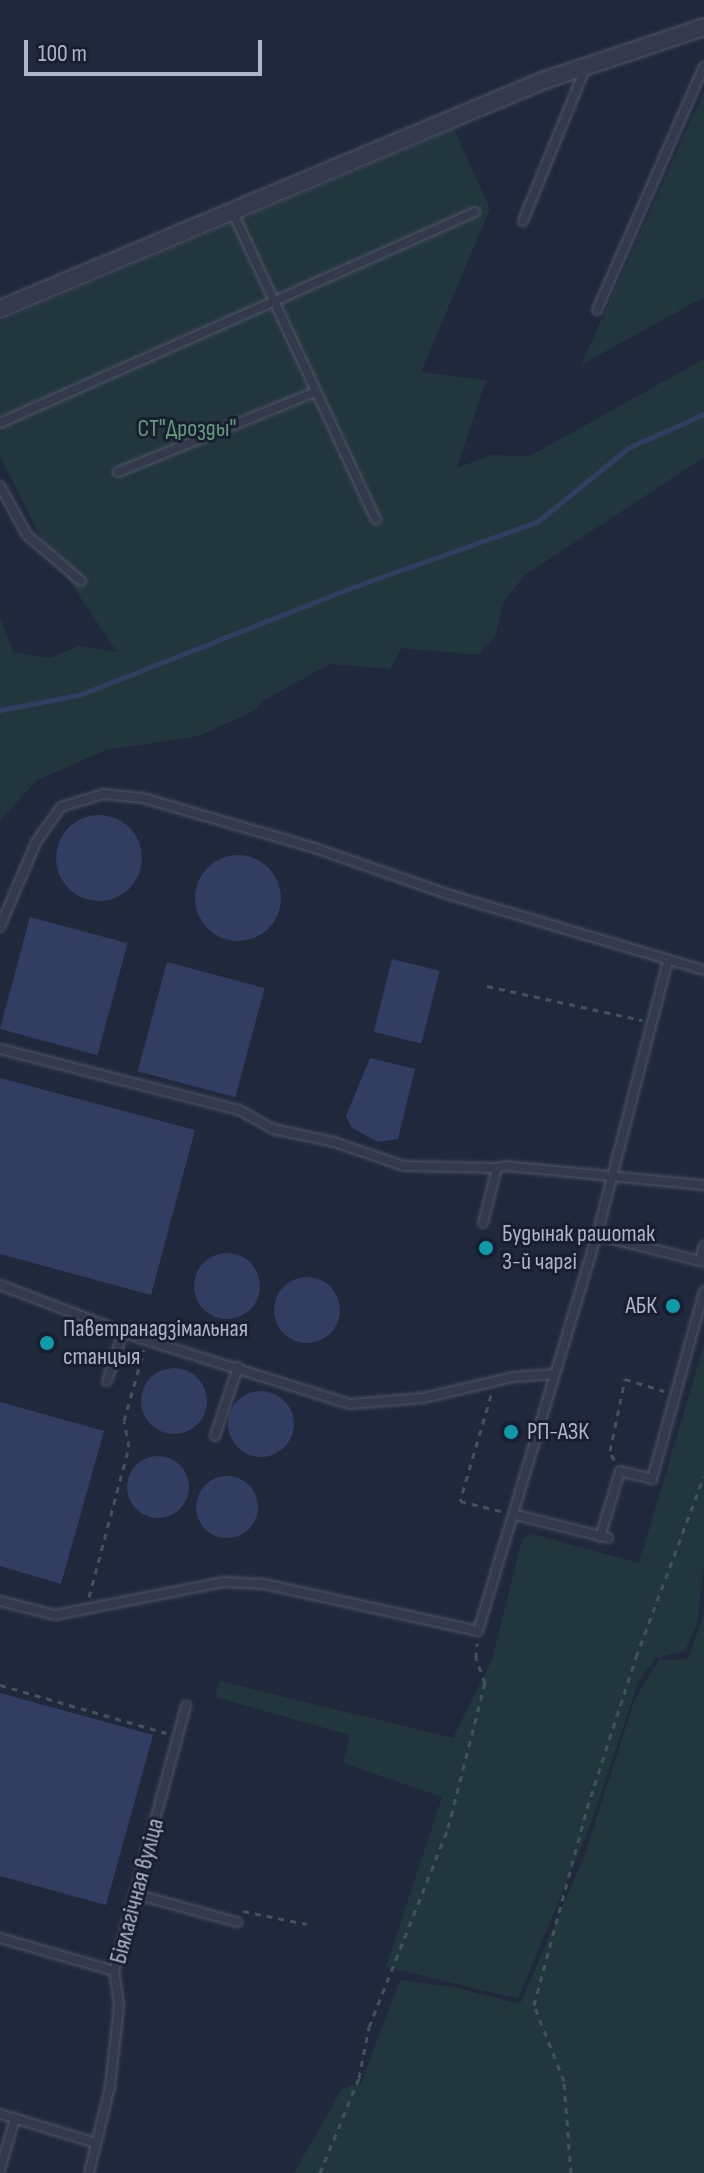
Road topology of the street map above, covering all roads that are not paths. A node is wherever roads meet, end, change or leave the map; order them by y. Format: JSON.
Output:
{"nodes":[{"id":1,"x":704,"y":27,"type":"edge"},
{"id":2,"x":586,"y":66,"type":"junction"},
{"id":3,"x":704,"y":66,"type":"edge"},
{"id":4,"x":475,"y":212,"type":"dead end"},
{"id":5,"x":233,"y":213,"type":"junction"},
{"id":6,"x":523,"y":221,"type":"dead end"},
{"id":7,"x":275,"y":304,"type":"junction"},
{"id":8,"x":0,"y":309,"type":"edge"},
{"id":9,"x":597,"y":310,"type":"dead end"},
{"id":10,"x":315,"y":392,"type":"junction"},
{"id":11,"x":0,"y":423,"type":"edge"},
{"id":12,"x":118,"y":472,"type":"dead end"},
{"id":13,"x":0,"y":486,"type":"edge"},
{"id":14,"x":376,"y":519,"type":"dead end"},
{"id":15,"x":81,"y":581,"type":"dead end"},
{"id":16,"x":0,"y":927,"type":"edge"},
{"id":17,"x":668,"y":960,"type":"junction"},
{"id":18,"x":704,"y":970,"type":"edge"},
{"id":19,"x":0,"y":1049,"type":"edge"},
{"id":20,"x":497,"y":1168,"type":"junction"},
{"id":21,"x":610,"y":1175,"type":"junction"},
{"id":22,"x":704,"y":1185,"type":"edge"},
{"id":23,"x":483,"y":1223,"type":"dead end"},
{"id":24,"x":597,"y":1235,"type":"junction"},
{"id":25,"x":704,"y":1245,"type":"edge"},
{"id":26,"x":702,"y":1262,"type":"edge"},
{"id":27,"x":0,"y":1285,"type":"edge"},
{"id":28,"x":704,"y":1291,"type":"edge"},
{"id":29,"x":123,"y":1332,"type":"junction"},
{"id":30,"x":238,"y":1367,"type":"junction"},
{"id":31,"x":552,"y":1374,"type":"junction"},
{"id":32,"x":107,"y":1381,"type":"dead end"},
{"id":33,"x":215,"y":1436,"type":"dead end"},
{"id":34,"x":516,"y":1515,"type":"junction"},
{"id":35,"x":0,"y":1601,"type":"edge"},
{"id":36,"x":186,"y":1706,"type":"dead end"},
{"id":37,"x":138,"y":1895,"type":"junction"},
{"id":38,"x":237,"y":1922,"type":"road end"},
{"id":39,"x":0,"y":1938,"type":"edge"},
{"id":40,"x":114,"y":1971,"type":"junction"},
{"id":41,"x":0,"y":2114,"type":"edge"},
{"id":42,"x":15,"y":2118,"type":"junction"},
{"id":43,"x":96,"y":2143,"type":"junction"},
{"id":44,"x":0,"y":2170,"type":"edge"},
{"id":45,"x":89,"y":2173,"type":"edge"}],
"edges":[{"from":1,"to":2,"type":"street"},
{"from":2,"to":5,"type":"street"},
{"from":2,"to":6,"type":"lane"},
{"from":3,"to":9,"type":"lane"},
{"from":4,"to":7,"type":"lane"},
{"from":5,"to":7,"type":"lane"},
{"from":5,"to":8,"type":"street"},
{"from":7,"to":10,"type":"lane"},
{"from":7,"to":11,"type":"lane"},
{"from":10,"to":12,"type":"lane"},
{"from":10,"to":14,"type":"lane"},
{"from":13,"to":15,"type":"lane"},
{"from":16,"to":17,"type":"lane"},
{"from":17,"to":18,"type":"lane"},
{"from":17,"to":21,"type":"lane"},
{"from":19,"to":20,"type":"lane"},
{"from":20,"to":21,"type":"lane"},
{"from":20,"to":23,"type":"lane"},
{"from":21,"to":22,"type":"lane"},
{"from":21,"to":24,"type":"lane"},
{"from":24,"to":26,"type":"lane"},
{"from":24,"to":31,"type":"lane"},
{"from":25,"to":26,"type":"lane"},
{"from":27,"to":29,"type":"lane"},
{"from":28,"to":34,"type":"lane"},
{"from":29,"to":30,"type":"lane"},
{"from":29,"to":32,"type":"lane"},
{"from":30,"to":31,"type":"lane"},
{"from":30,"to":33,"type":"lane"},
{"from":31,"to":34,"type":"lane"},
{"from":34,"to":35,"type":"lane"},
{"from":36,"to":37,"type":"lane","name":"Біялагічная вуліца"},
{"from":37,"to":38,"type":"lane"},
{"from":37,"to":40,"type":"lane","name":"Біялагічная вуліца"},
{"from":39,"to":40,"type":"lane"},
{"from":40,"to":43,"type":"lane","name":"Біялагічная вуліца"},
{"from":41,"to":42,"type":"lane"},
{"from":42,"to":43,"type":"lane"},
{"from":42,"to":44,"type":"lane"},
{"from":43,"to":45,"type":"lane","name":"Біялагічная вуліца"}]}
